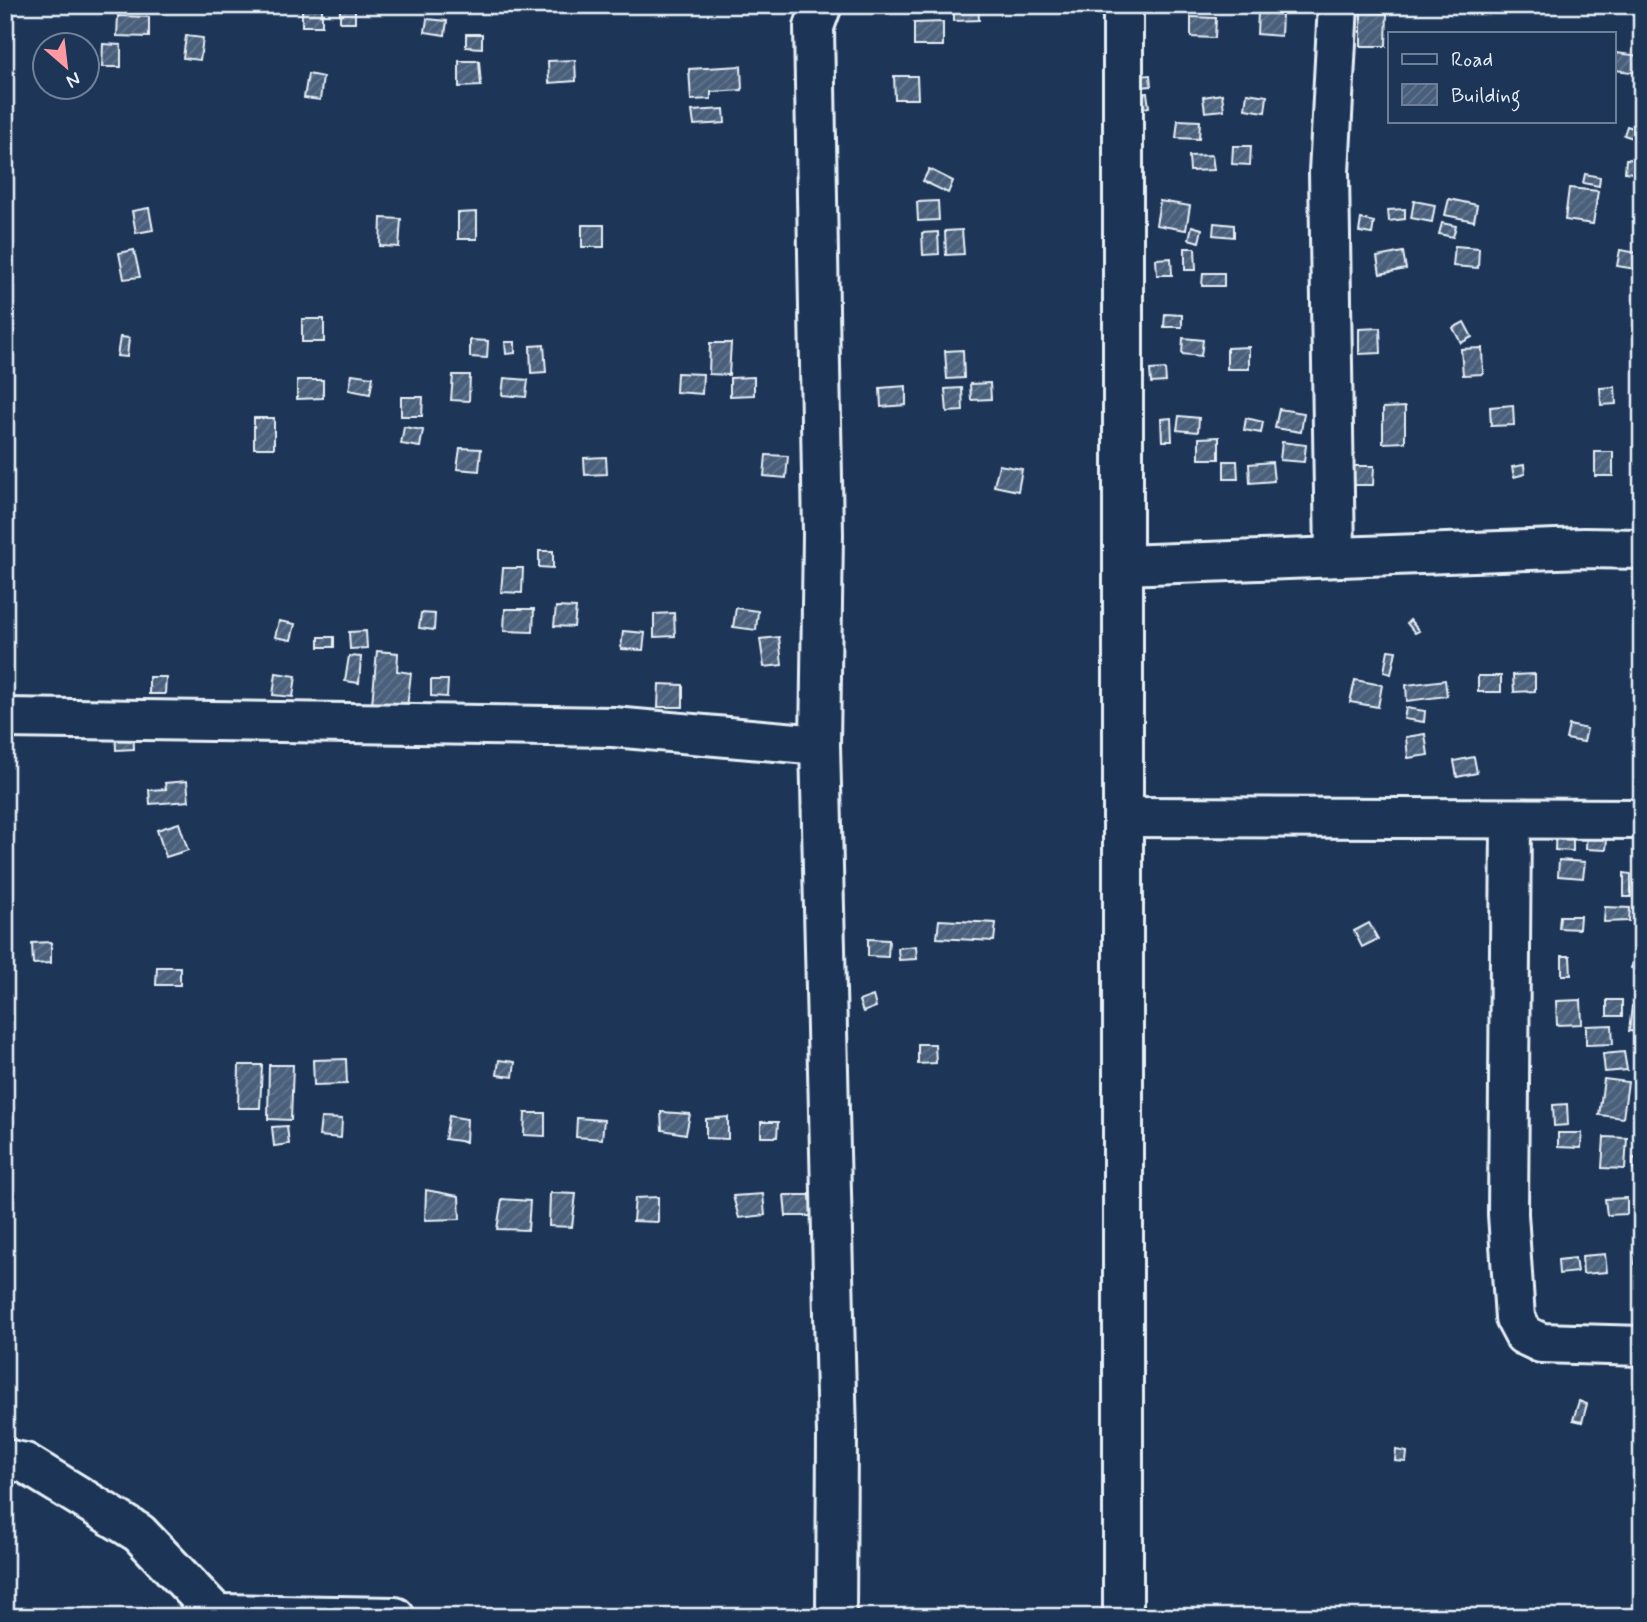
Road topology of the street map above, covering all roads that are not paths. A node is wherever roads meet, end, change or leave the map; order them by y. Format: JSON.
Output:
{"nodes":[{"id":1,"x":822,"y":5,"type":"edge"},
{"id":2,"x":1123,"y":5,"type":"edge"},
{"id":3,"x":1338,"y":5,"type":"edge"},
{"id":4,"x":1642,"y":549,"type":"edge"},
{"id":5,"x":1335,"y":557,"type":"junction"},
{"id":6,"x":1123,"y":565,"type":"junction"},
{"id":7,"x":5,"y":718,"type":"edge"},
{"id":8,"x":820,"y":745,"type":"junction"},
{"id":9,"x":1123,"y":817,"type":"junction"},
{"id":10,"x":1511,"y":819,"type":"junction"},
{"id":11,"x":1642,"y":819,"type":"edge"},
{"id":12,"x":1642,"y":1346,"type":"edge"},
{"id":13,"x":5,"y":1459,"type":"edge"},
{"id":14,"x":219,"y":1615,"type":"edge"},
{"id":15,"x":395,"y":1617,"type":"edge"},
{"id":16,"x":836,"y":1617,"type":"edge"},
{"id":17,"x":1123,"y":1617,"type":"edge"}],
"edges":[{"from":1,"to":8,"type":"street"},
{"from":2,"to":6,"type":"street"},
{"from":3,"to":5,"type":"street"},
{"from":4,"to":5,"type":"street"},
{"from":5,"to":6,"type":"street"},
{"from":6,"to":9,"type":"street"},
{"from":7,"to":8,"type":"street"},
{"from":8,"to":16,"type":"street"},
{"from":9,"to":10,"type":"street"},
{"from":9,"to":17,"type":"street"},
{"from":10,"to":11,"type":"street"},
{"from":10,"to":12,"type":"street"},
{"from":13,"to":14,"type":"street"},
{"from":14,"to":15,"type":"street"}]}
